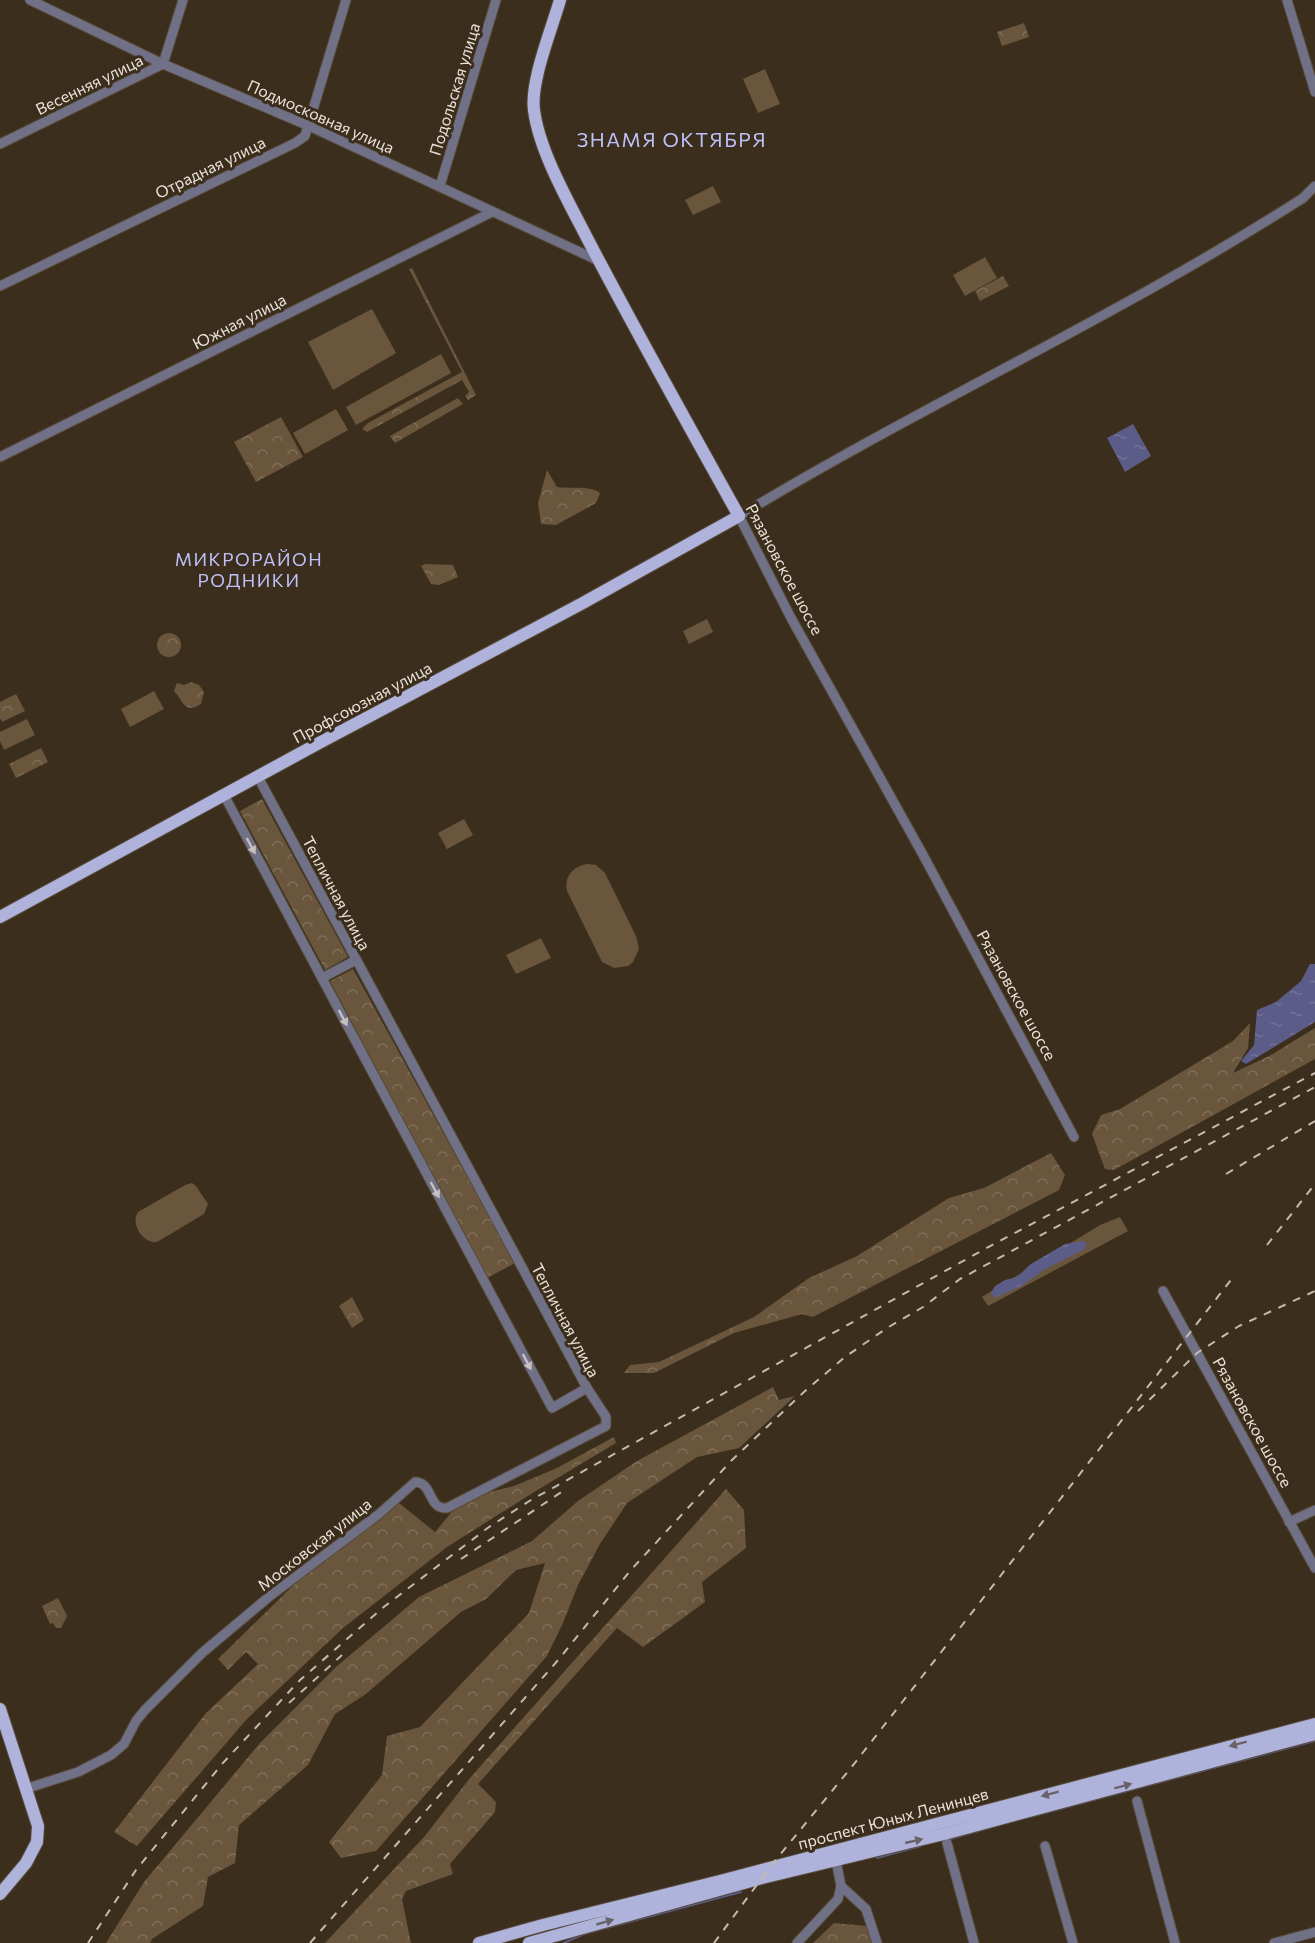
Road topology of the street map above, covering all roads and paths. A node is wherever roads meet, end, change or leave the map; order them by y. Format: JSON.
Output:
{"nodes":[{"id":1,"x":30,"y":0,"type":"edge"},
{"id":2,"x":183,"y":0,"type":"edge"},
{"id":3,"x":346,"y":0,"type":"edge"},
{"id":4,"x":496,"y":0,"type":"edge"},
{"id":5,"x":560,"y":0,"type":"edge"},
{"id":6,"x":1287,"y":0,"type":"edge"},
{"id":7,"x":163,"y":64,"type":"junction"},
{"id":8,"x":1315,"y":92,"type":"edge"},
{"id":9,"x":309,"y":126,"type":"junction"},
{"id":10,"x":0,"y":144,"type":"edge"},
{"id":11,"x":440,"y":186,"type":"junction"},
{"id":12,"x":1315,"y":186,"type":"edge"},
{"id":13,"x":492,"y":212,"type":"junction"},
{"id":14,"x":599,"y":261,"type":"junction"},
{"id":15,"x":0,"y":286,"type":"edge"},
{"id":16,"x":0,"y":457,"type":"edge"},
{"id":17,"x":739,"y":516,"type":"junction"},
{"id":18,"x":258,"y":777,"type":"junction"},
{"id":19,"x":224,"y":795,"type":"junction"},
{"id":20,"x":0,"y":916,"type":"edge"},
{"id":21,"x":356,"y":960,"type":"junction"},
{"id":22,"x":322,"y":978,"type":"junction"},
{"id":23,"x":1074,"y":1137,"type":"dead end"},
{"id":24,"x":1163,"y":1291,"type":"dead end"},
{"id":25,"x":587,"y":1388,"type":"junction"},
{"id":26,"x":1315,"y":1510,"type":"edge"},
{"id":27,"x":1289,"y":1522,"type":"junction"},
{"id":28,"x":1315,"y":1568,"type":"edge"},
{"id":29,"x":0,"y":1710,"type":"edge"},
{"id":30,"x":1315,"y":1724,"type":"edge"},
{"id":31,"x":1315,"y":1734,"type":"edge"},
{"id":32,"x":25,"y":1789,"type":"junction"},
{"id":33,"x":1137,"y":1801,"type":"dead end"},
{"id":34,"x":947,"y":1843,"type":"dead end"},
{"id":35,"x":1045,"y":1846,"type":"dead end"},
{"id":36,"x":835,"y":1855,"type":"junction"},
{"id":37,"x":841,"y":1886,"type":"junction"},
{"id":38,"x":0,"y":1894,"type":"edge"},
{"id":39,"x":578,"y":1916,"type":"junction"},
{"id":40,"x":543,"y":1925,"type":"junction"},
{"id":41,"x":1315,"y":1932,"type":"edge"},
{"id":42,"x":542,"y":1941,"type":"edge"},
{"id":43,"x":479,"y":1943,"type":"edge"},
{"id":44,"x":529,"y":1943,"type":"edge"},
{"id":45,"x":797,"y":1943,"type":"edge"},
{"id":46,"x":877,"y":1943,"type":"edge"},
{"id":47,"x":975,"y":1943,"type":"edge"},
{"id":48,"x":1073,"y":1943,"type":"edge"},
{"id":49,"x":1175,"y":1943,"type":"edge"},
{"id":50,"x":1276,"y":1943,"type":"edge"}],
"edges":[{"from":1,"to":7,"type":"street","name":"Подмосковная улица"},
{"from":2,"to":7,"type":"street","name":"Весенняя улица"},
{"from":3,"to":9,"type":"street","name":"Отрадная улица"},
{"from":4,"to":11,"type":"street","name":"Подольская улица"},
{"from":5,"to":14,"type":"main road","name":"Рязановское шоссе"},
{"from":6,"to":8,"type":"street"},
{"from":7,"to":9,"type":"street","name":"Подмосковная улица"},
{"from":7,"to":10,"type":"street","name":"Весенняя улица"},
{"from":9,"to":11,"type":"street","name":"Подмосковная улица"},
{"from":9,"to":15,"type":"street","name":"Отрадная улица"},
{"from":11,"to":13,"type":"street","name":"Подмосковная улица"},
{"from":12,"to":17,"type":"street"},
{"from":13,"to":14,"type":"street","name":"Подмосковная улица"},
{"from":13,"to":16,"type":"street","name":"Южная улица"},
{"from":14,"to":17,"type":"main road","name":"Рязановское шоссе"},
{"from":17,"to":18,"type":"main road","name":"Профсоюзная улица"},
{"from":17,"to":23,"type":"street","name":"Рязановское шоссе"},
{"from":18,"to":19,"type":"main road","name":"Профсоюзная улица"},
{"from":18,"to":21,"type":"street","name":"Тепличная улица"},
{"from":19,"to":20,"type":"main road","name":"Профсоюзная улица"},
{"from":19,"to":22,"type":"street","name":"Тепличная улица","one_way":true},
{"from":21,"to":22,"type":"street"},
{"from":21,"to":25,"type":"street","name":"Тепличная улица"},
{"from":22,"to":25,"type":"street","name":"Тепличная улица","one_way":true},
{"from":24,"to":27,"type":"street","name":"Рязановское шоссе"},
{"from":25,"to":32,"type":"street","name":"Московская улица"},
{"from":26,"to":27,"type":"street"},
{"from":27,"to":28,"type":"street","name":"Рязановское шоссе"},
{"from":29,"to":32,"type":"main road"},
{"from":30,"to":36,"type":"main road","name":"проспект Юных Ленинцев","one_way":true},
{"from":36,"to":31,"type":"main road","name":"проспект Юных Ленинцев","one_way":true},
{"from":32,"to":38,"type":"main road"},
{"from":33,"to":49,"type":"street"},
{"from":34,"to":47,"type":"street"},
{"from":35,"to":48,"type":"street"},
{"from":36,"to":37,"type":"street"},
{"from":36,"to":39,"type":"main road","name":"проспект Юных Ленинцев"},
{"from":42,"to":36,"type":"main road","name":"проспект Юных Ленинцев","one_way":true},
{"from":37,"to":45,"type":"street"},
{"from":37,"to":46,"type":"street"},
{"from":39,"to":40,"type":"main road","name":"проспект Юных Ленинцев"},
{"from":39,"to":42,"type":"street"},
{"from":40,"to":42,"type":"street"},
{"from":40,"to":43,"type":"main road","name":"проспект Юных Ленинцев"},
{"from":41,"to":50,"type":"street"},
{"from":42,"to":44,"type":"main road","name":"проспект Юных Ленинцев"}]}
